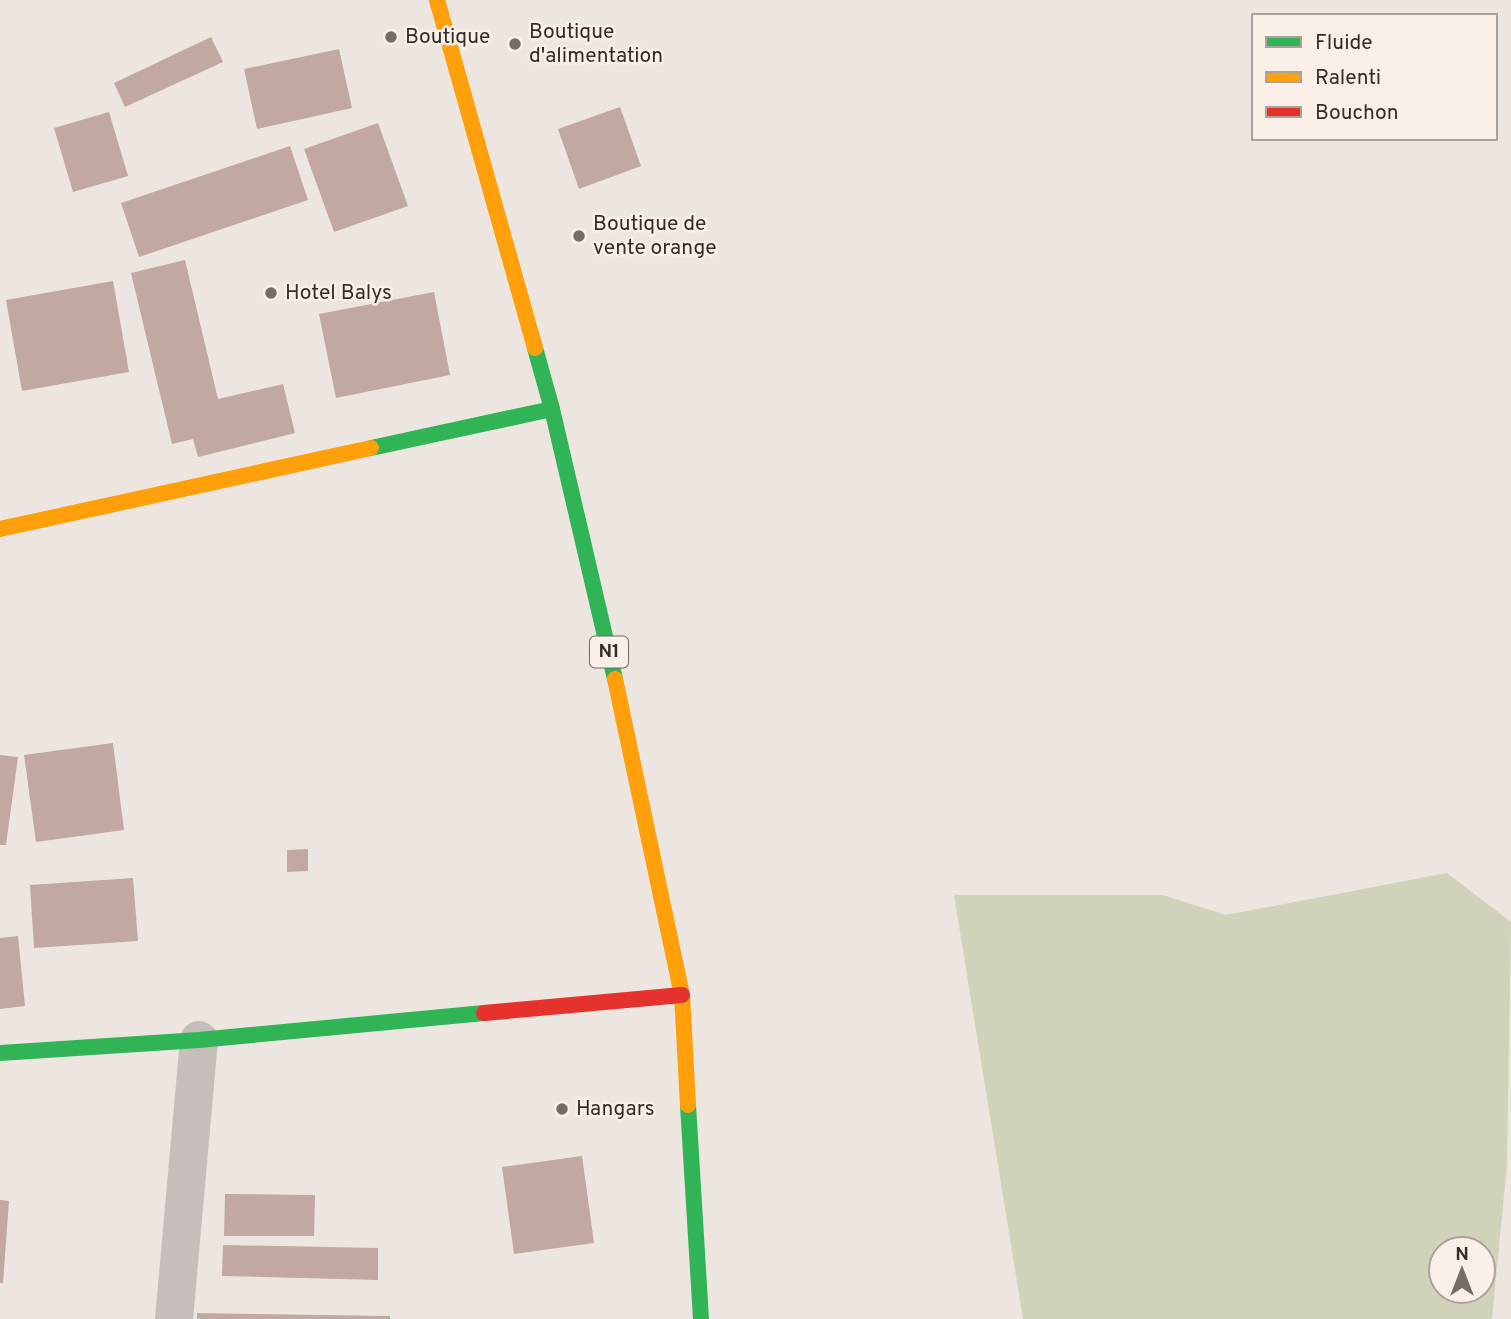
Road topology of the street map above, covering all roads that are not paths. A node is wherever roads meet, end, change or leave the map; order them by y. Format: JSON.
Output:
{"nodes":[{"id":1,"x":438,"y":0,"type":"edge"},
{"id":2,"x":552,"y":409,"type":"junction"},
{"id":3,"x":0,"y":529,"type":"edge"},
{"id":4,"x":682,"y":995,"type":"junction"},
{"id":5,"x":199,"y":1040,"type":"junction"},
{"id":6,"x":0,"y":1053,"type":"edge"},
{"id":7,"x":174,"y":1319,"type":"edge"},
{"id":8,"x":701,"y":1319,"type":"edge"}],
"edges":[{"from":1,"to":2,"type":"main road","number":"N1"},
{"from":2,"to":3,"type":"main road"},
{"from":2,"to":4,"type":"main road","number":"N1"},
{"from":4,"to":5,"type":"main road"},
{"from":4,"to":8,"type":"main road","number":"N1"},
{"from":5,"to":6,"type":"main road"},
{"from":5,"to":7,"type":"street"}]}
